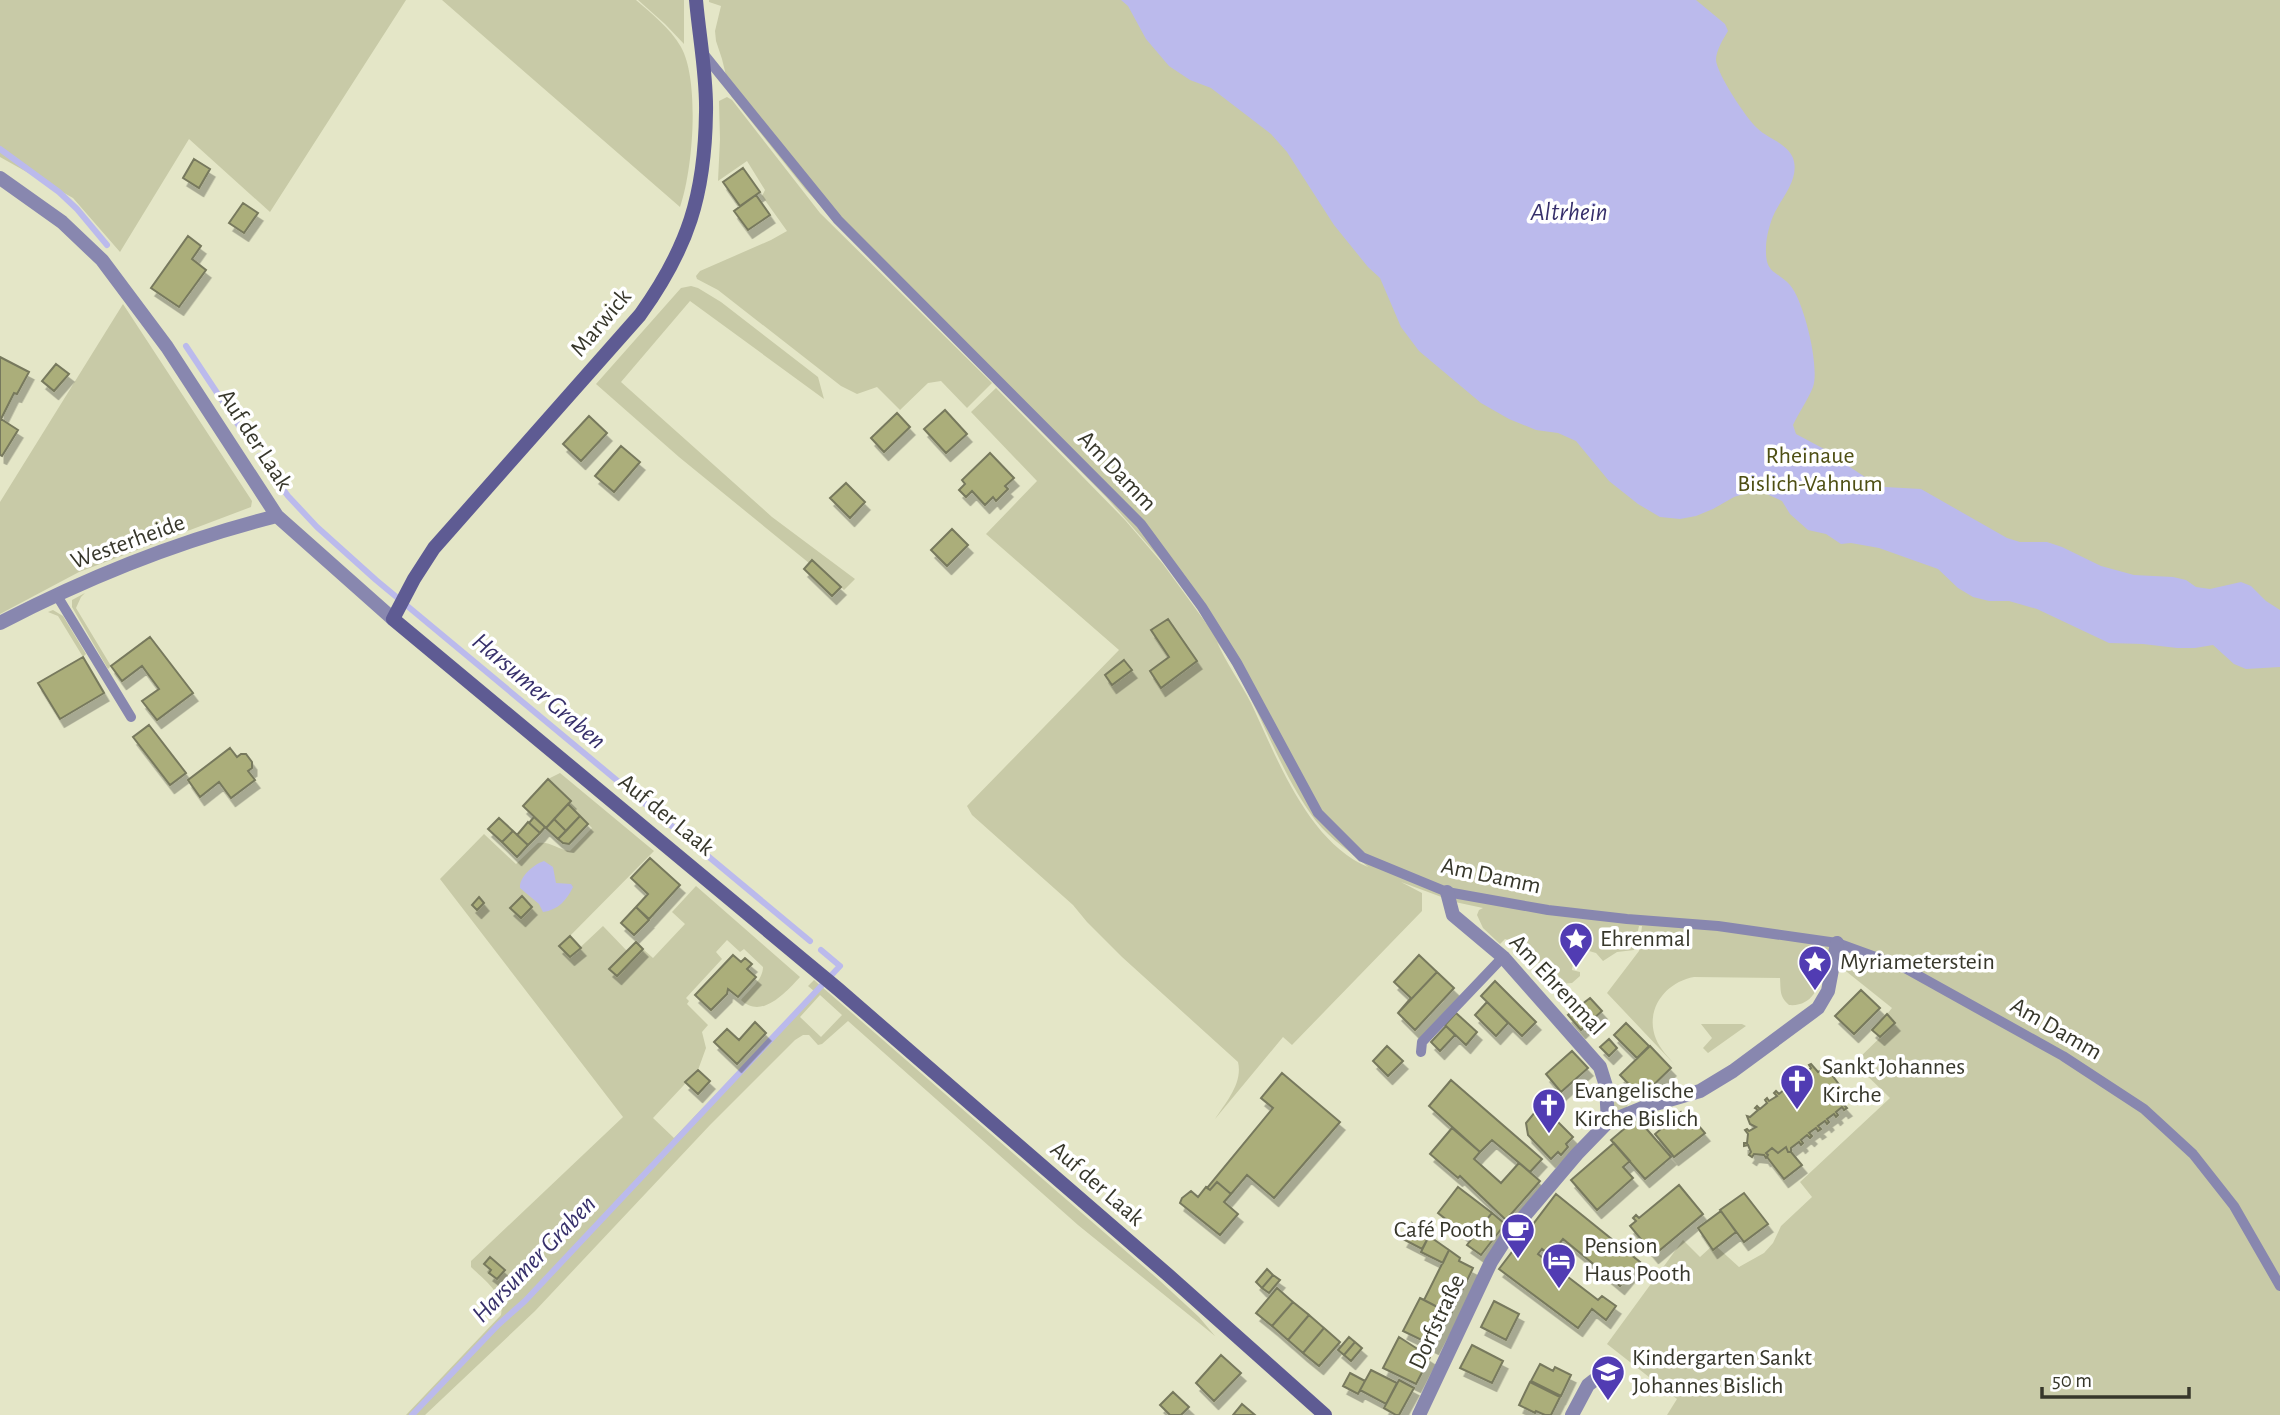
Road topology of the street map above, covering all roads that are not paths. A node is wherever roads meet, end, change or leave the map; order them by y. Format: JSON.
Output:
{"nodes":[{"id":1,"x":696,"y":0,"type":"edge"},
{"id":2,"x":701,"y":49,"type":"junction"},
{"id":3,"x":0,"y":178,"type":"edge"},
{"id":4,"x":277,"y":516,"type":"junction"},
{"id":5,"x":56,"y":594,"type":"junction"},
{"id":6,"x":393,"y":619,"type":"junction"},
{"id":7,"x":0,"y":623,"type":"edge"},
{"id":8,"x":131,"y":717,"type":"dead end"},
{"id":9,"x":1447,"y":892,"type":"junction"},
{"id":10,"x":1837,"y":943,"type":"junction"},
{"id":11,"x":1503,"y":957,"type":"junction"},
{"id":12,"x":1421,"y":1052,"type":"dead end"},
{"id":13,"x":1608,"y":1122,"type":"junction"},
{"id":14,"x":2280,"y":1286,"type":"edge"},
{"id":15,"x":1611,"y":1367,"type":"dead end"},
{"id":16,"x":1325,"y":1415,"type":"edge"},
{"id":17,"x":1419,"y":1415,"type":"edge"},
{"id":18,"x":1572,"y":1415,"type":"edge"}],
"edges":[{"from":1,"to":2,"type":"main road","name":"Marwick"},
{"from":2,"to":6,"type":"main road","name":"Marwick"},
{"from":2,"to":9,"type":"lane","name":"Am Damm"},
{"from":3,"to":4,"type":"street","name":"Auf der Laak"},
{"from":4,"to":5,"type":"street","name":"Westerheide"},
{"from":4,"to":6,"type":"street","name":"Auf der Laak"},
{"from":5,"to":7,"type":"street","name":"Westerheide"},
{"from":5,"to":8,"type":"lane"},
{"from":6,"to":16,"type":"main road","name":"Auf der Laak"},
{"from":9,"to":10,"type":"lane","name":"Am Damm"},
{"from":9,"to":11,"type":"street","name":"Am Ehrenmal"},
{"from":10,"to":13,"type":"street"},
{"from":10,"to":14,"type":"lane","name":"Am Damm"},
{"from":11,"to":12,"type":"lane"},
{"from":11,"to":13,"type":"street","name":"Am Ehrenmal"},
{"from":13,"to":17,"type":"street","name":"Dorfstraße"},
{"from":15,"to":18,"type":"street"}]}
